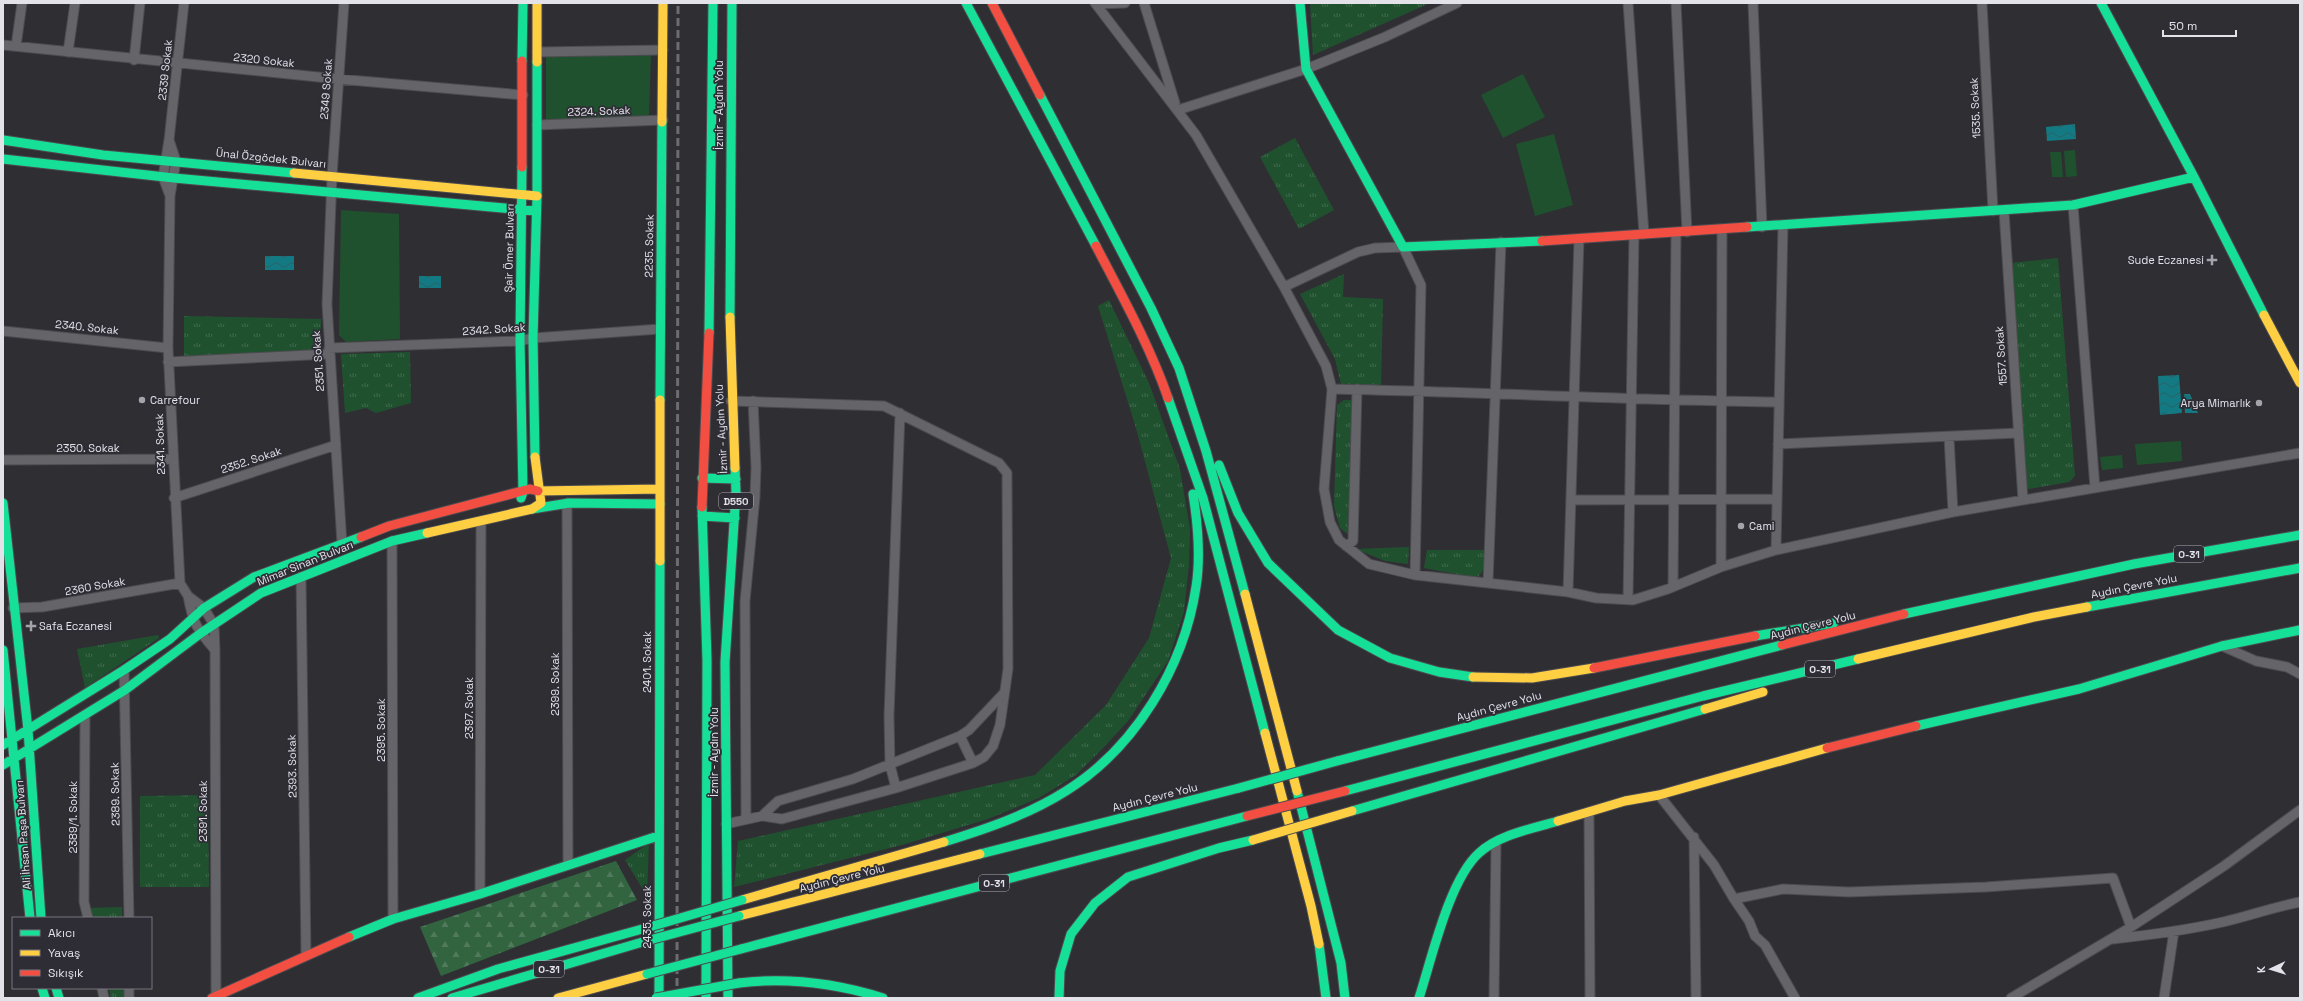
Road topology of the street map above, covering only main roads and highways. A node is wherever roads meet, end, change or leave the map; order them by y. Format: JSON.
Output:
{"nodes":[{"id":1,"x":523,"y":3,"type":"edge"},
{"id":2,"x":537,"y":3,"type":"edge"},
{"id":3,"x":663,"y":3,"type":"edge"},
{"id":4,"x":713,"y":3,"type":"edge"},
{"id":5,"x":732,"y":3,"type":"edge"},
{"id":6,"x":966,"y":3,"type":"edge"},
{"id":7,"x":992,"y":3,"type":"edge"},
{"id":8,"x":1300,"y":3,"type":"edge"},
{"id":9,"x":2101,"y":3,"type":"edge"},
{"id":10,"x":3,"y":140,"type":"edge"},
{"id":11,"x":3,"y":159,"type":"edge"},
{"id":12,"x":2194,"y":177,"type":"junction"},
{"id":13,"x":522,"y":195,"type":"junction"},
{"id":14,"x":537,"y":196,"type":"junction"},
{"id":15,"x":522,"y":210,"type":"junction"},
{"id":16,"x":536,"y":212,"type":"junction"},
{"id":17,"x":1179,"y":368,"type":"junction"},
{"id":18,"x":2300,"y":383,"type":"edge"},
{"id":19,"x":1183,"y":438,"type":"junction"},
{"id":20,"x":702,"y":478,"type":"junction"},
{"id":21,"x":736,"y":479,"type":"junction"},
{"id":22,"x":660,"y":489,"type":"junction"},
{"id":23,"x":538,"y":491,"type":"junction"},
{"id":24,"x":524,"y":492,"type":"junction"},
{"id":25,"x":3,"y":503,"type":"edge"},
{"id":26,"x":660,"y":504,"type":"junction"},
{"id":27,"x":3,"y":507,"type":"edge"},
{"id":28,"x":532,"y":509,"type":"junction"},
{"id":29,"x":702,"y":516,"type":"junction"},
{"id":30,"x":735,"y":518,"type":"junction"},
{"id":31,"x":389,"y":526,"type":"junction"},
{"id":32,"x":2300,"y":535,"type":"edge"},
{"id":33,"x":392,"y":541,"type":"junction"},
{"id":34,"x":342,"y":544,"type":"junction"},
{"id":35,"x":346,"y":559,"type":"junction"},
{"id":36,"x":2300,"y":568,"type":"edge"},
{"id":37,"x":3,"y":608,"type":"edge"},
{"id":38,"x":13,"y":608,"type":"junction"},
{"id":39,"x":1910,"y":612,"type":"junction"},
{"id":40,"x":2300,"y":630,"type":"edge"},
{"id":41,"x":1922,"y":645,"type":"junction"},
{"id":42,"x":3,"y":650,"type":"edge"},
{"id":43,"x":28,"y":730,"type":"junction"},
{"id":44,"x":7,"y":743,"type":"edge"},
{"id":45,"x":29,"y":750,"type":"junction"},
{"id":46,"x":13,"y":759,"type":"junction"},
{"id":47,"x":3,"y":764,"type":"edge"},
{"id":48,"x":658,"y":836,"type":"junction"},
{"id":49,"x":30,"y":917,"type":"edge"},
{"id":50,"x":41,"y":917,"type":"edge"},
{"id":51,"x":214,"y":997,"type":"edge"},
{"id":52,"x":418,"y":998,"type":"edge"},
{"id":53,"x":452,"y":998,"type":"edge"},
{"id":54,"x":558,"y":998,"type":"edge"},
{"id":55,"x":656,"y":998,"type":"edge"},
{"id":56,"x":659,"y":998,"type":"edge"},
{"id":57,"x":706,"y":998,"type":"edge"},
{"id":58,"x":728,"y":998,"type":"edge"},
{"id":59,"x":883,"y":998,"type":"edge"},
{"id":60,"x":1059,"y":998,"type":"edge"},
{"id":61,"x":1326,"y":998,"type":"edge"},
{"id":62,"x":1345,"y":998,"type":"edge"},
{"id":63,"x":1420,"y":998,"type":"edge"}],
"edges":[{"from":1,"to":13,"type":"main road","name":"Şair Ömer Bulvarı"},
{"from":2,"to":14,"type":"main road"},
{"from":3,"to":22,"type":"main road","name":"2235. Sokak"},
{"from":4,"to":20,"type":"main road","name":"İzmir - Aydın Yolu"},
{"from":5,"to":21,"type":"main road","name":"İzmir - Aydın Yolu","number":"D550"},
{"from":6,"to":19,"type":"main road"},
{"from":7,"to":17,"type":"main road"},
{"from":8,"to":12,"type":"main road"},
{"from":9,"to":12,"type":"main road"},
{"from":10,"to":13,"type":"main road","name":"Ünal Özgödek Bulvarı"},
{"from":11,"to":15,"type":"main road"},
{"from":12,"to":18,"type":"main road"},
{"from":13,"to":14,"type":"main road","name":"Ünal Özgödek Bulvarı"},
{"from":13,"to":15,"type":"main road","name":"Şair Ömer Bulvarı"},
{"from":14,"to":16,"type":"main road"},
{"from":15,"to":16,"type":"main road"},
{"from":15,"to":24,"type":"main road","name":"Şair Ömer Bulvarı"},
{"from":16,"to":23,"type":"main road"},
{"from":17,"to":39,"type":"main road"},
{"from":17,"to":62,"type":"main road"},
{"from":19,"to":52,"type":"main road","bridge":true},
{"from":19,"to":61,"type":"main road"},
{"from":20,"to":21,"type":"main road"},
{"from":20,"to":29,"type":"main road","name":"İzmir - Aydın Yolu"},
{"from":21,"to":30,"type":"main road","name":"İzmir - Aydın Yolu","number":"D550"},
{"from":22,"to":23,"type":"main road"},
{"from":22,"to":26,"type":"main road","name":"2401. Sokak"},
{"from":23,"to":24,"type":"main road"},
{"from":23,"to":28,"type":"main road"},
{"from":24,"to":28,"type":"main road","name":"Şair Ömer Bulvarı"},
{"from":24,"to":31,"type":"main road","name":"Mimar Sinan Bulvarı"},
{"from":25,"to":27,"type":"main road"},
{"from":26,"to":28,"type":"main road","name":"Mimar Sinan Bulvarı"},
{"from":26,"to":48,"type":"main road","name":"2401. Sokak"},
{"from":27,"to":38,"type":"main road"},
{"from":28,"to":33,"type":"main road","name":"Mimar Sinan Bulvarı"},
{"from":29,"to":30,"type":"main road"},
{"from":29,"to":57,"type":"main road","name":"İzmir - Aydın Yolu"},
{"from":30,"to":58,"type":"main road","name":"İzmir - Aydın Yolu","number":"D550"},
{"from":31,"to":33,"type":"main road"},
{"from":31,"to":34,"type":"main road","name":"Mimar Sinan Bulvarı"},
{"from":32,"to":39,"type":"main road","name":"Aydın Çevre Yolu","number":"O-31"},
{"from":33,"to":35,"type":"main road","name":"Mimar Sinan Bulvarı"},
{"from":34,"to":35,"type":"main road"},
{"from":34,"to":43,"type":"main road","name":"Mimar Sinan Bulvarı"},
{"from":35,"to":45,"type":"main road","name":"Mimar Sinan Bulvarı"},
{"from":36,"to":41,"type":"main road","name":"Aydın Çevre Yolu","number":"O-31"},
{"from":37,"to":38,"type":"main road"},
{"from":38,"to":43,"type":"main road"},
{"from":39,"to":53,"type":"main road","name":"Aydın Çevre Yolu","number":"O-31","bridge":true},
{"from":40,"to":63,"type":"main road"},
{"from":41,"to":54,"type":"main road","name":"Aydın Çevre Yolu","number":"O-31","bridge":true},
{"from":41,"to":60,"type":"main road","bridge":true},
{"from":42,"to":44,"type":"main road"},
{"from":43,"to":44,"type":"main road","name":"Mimar Sinan Bulvarı"},
{"from":43,"to":45,"type":"main road","name":"Ali İhsan Paşa Bulvarı"},
{"from":44,"to":46,"type":"main road","name":"Ali İhsan Paşa Bulvarı"},
{"from":45,"to":46,"type":"main road","name":"Mimar Sinan Bulvarı"},
{"from":45,"to":50,"type":"main road","name":"Ali İhsan Paşa Bulvarı"},
{"from":46,"to":47,"type":"main road","name":"Mimar Sinan Bulvarı"},
{"from":46,"to":49,"type":"main road","name":"Ali İhsan Paşa Bulvarı"},
{"from":48,"to":51,"type":"main road"},
{"from":48,"to":56,"type":"main road","name":"2435. Sokak"},
{"from":55,"to":59,"type":"main road","bridge":true}]}
